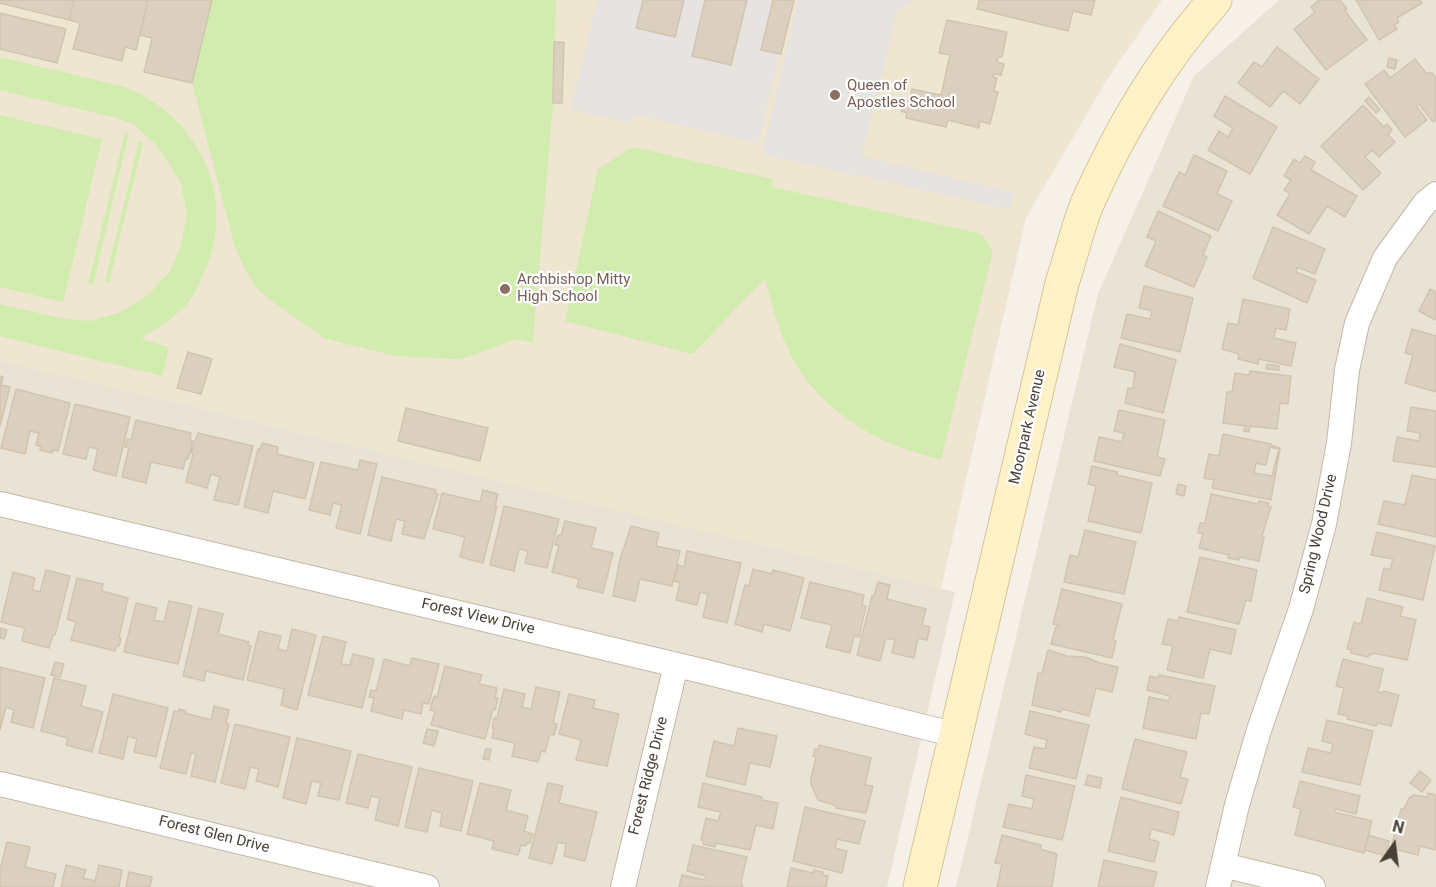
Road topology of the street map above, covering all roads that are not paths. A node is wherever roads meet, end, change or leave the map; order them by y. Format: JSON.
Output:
{"nodes":[{"id":1,"x":1215,"y":0,"type":"edge"},
{"id":2,"x":1436,"y":194,"type":"edge"},
{"id":3,"x":0,"y":504,"type":"edge"},
{"id":4,"x":676,"y":665,"type":"junction"},
{"id":5,"x":956,"y":735,"type":"junction"},
{"id":6,"x":0,"y":784,"type":"edge"},
{"id":7,"x":1220,"y":876,"type":"edge"},
{"id":8,"x":428,"y":887,"type":"edge"},
{"id":9,"x":623,"y":887,"type":"edge"},
{"id":10,"x":920,"y":887,"type":"edge"},
{"id":11,"x":1313,"y":887,"type":"edge"}],
"edges":[{"from":1,"to":5,"type":"main road","name":"Moorpark Avenue"},
{"from":2,"to":7,"type":"street","name":"Spring Wood Drive"},
{"from":3,"to":4,"type":"street","name":"Forest View Drive"},
{"from":4,"to":5,"type":"street","name":"Forest View Drive"},
{"from":4,"to":9,"type":"street","name":"Forest Ridge Drive"},
{"from":5,"to":10,"type":"main road","name":"Moorpark Avenue"},
{"from":6,"to":8,"type":"street","name":"Forest Glen Drive"},
{"from":7,"to":11,"type":"street"}]}
